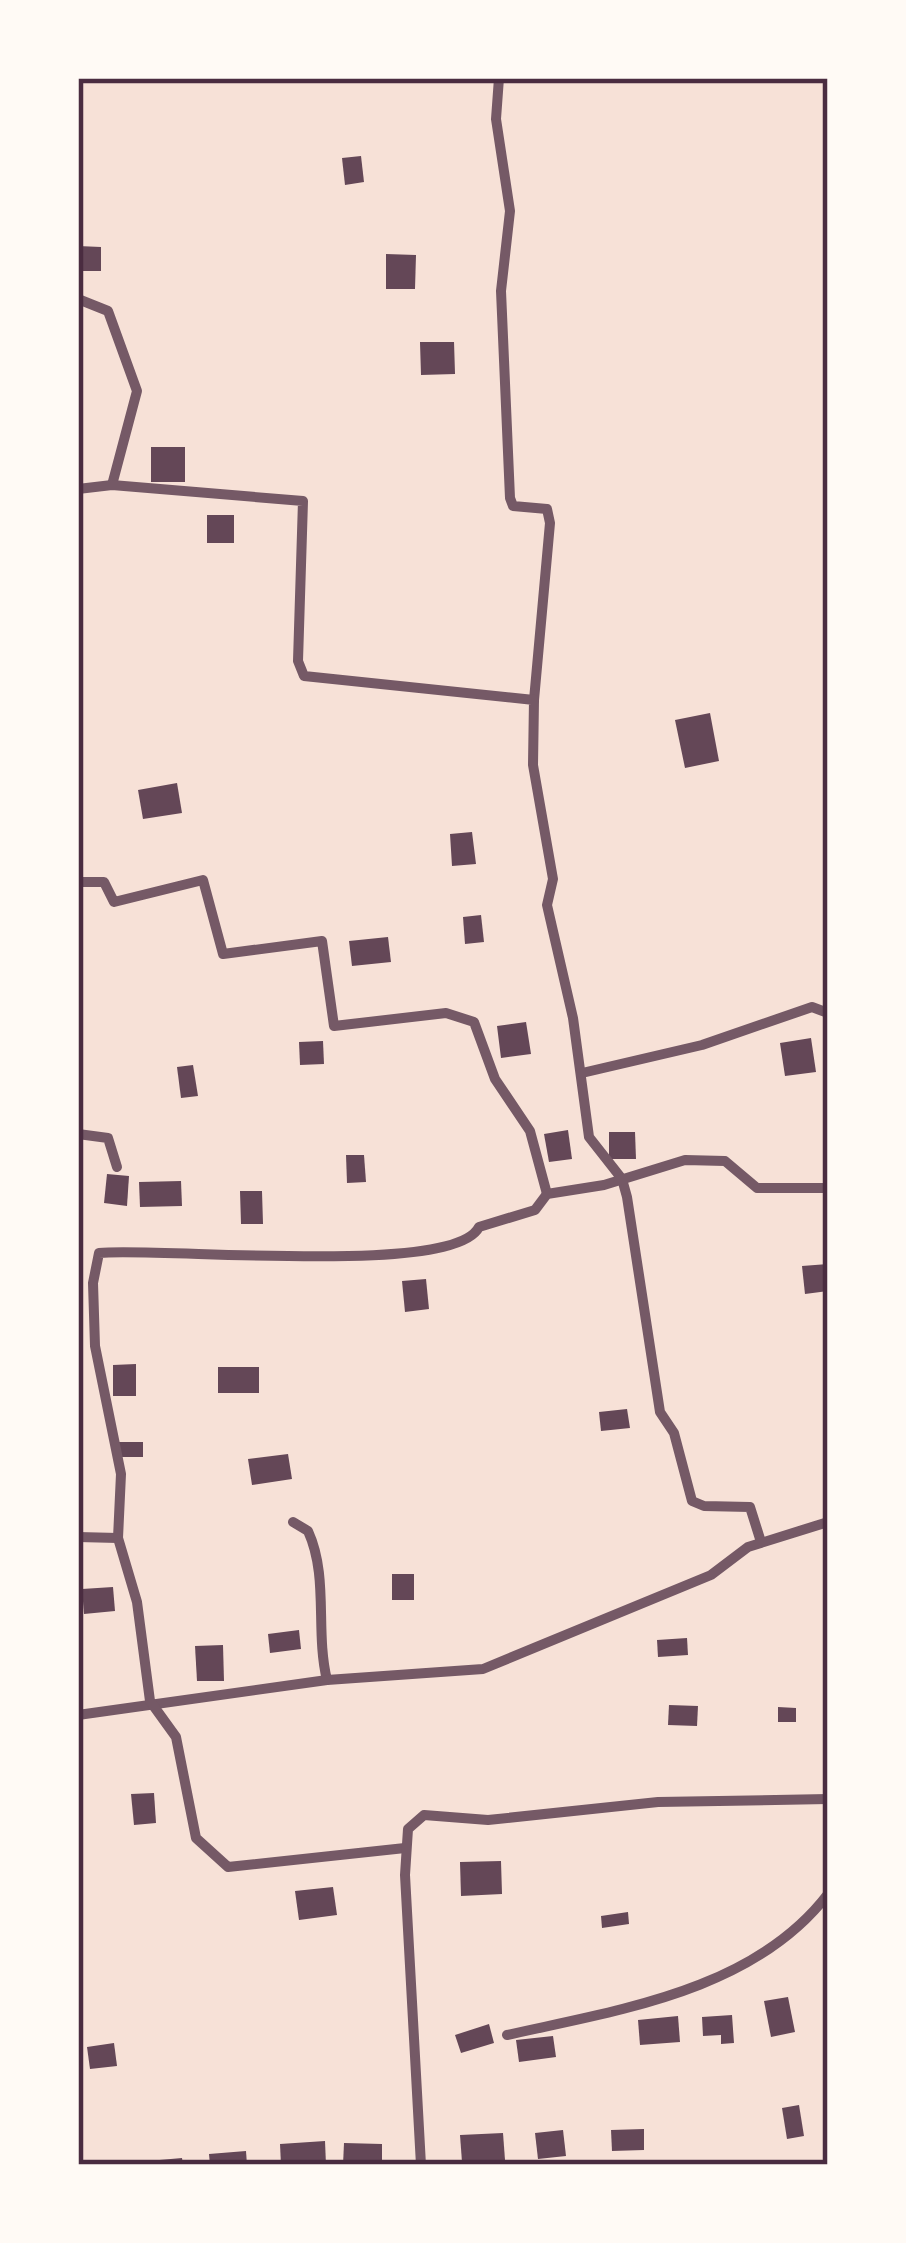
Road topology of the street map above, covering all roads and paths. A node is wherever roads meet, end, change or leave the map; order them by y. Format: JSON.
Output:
{"nodes":[{"id":1,"x":499,"y":78,"type":"edge"},
{"id":2,"x":78,"y":298,"type":"edge"},
{"id":3,"x":112,"y":485,"type":"junction"},
{"id":4,"x":78,"y":489,"type":"edge"},
{"id":5,"x":534,"y":700,"type":"junction"},
{"id":6,"x":78,"y":882,"type":"edge"},
{"id":7,"x":828,"y":1013,"type":"edge"},
{"id":8,"x":581,"y":1072,"type":"junction"},
{"id":9,"x":78,"y":1134,"type":"edge"},
{"id":10,"x":117,"y":1167,"type":"dead end"},
{"id":11,"x":622,"y":1179,"type":"junction"},
{"id":12,"x":828,"y":1188,"type":"edge"},
{"id":13,"x":547,"y":1194,"type":"junction"},
{"id":14,"x":293,"y":1522,"type":"dead end"},
{"id":15,"x":828,"y":1522,"type":"edge"},
{"id":16,"x":78,"y":1537,"type":"edge"},
{"id":17,"x":118,"y":1538,"type":"junction"},
{"id":18,"x":761,"y":1542,"type":"junction"},
{"id":19,"x":328,"y":1680,"type":"junction"},
{"id":20,"x":150,"y":1701,"type":"junction"},
{"id":21,"x":78,"y":1715,"type":"edge"},
{"id":22,"x":828,"y":1799,"type":"edge"},
{"id":23,"x":405,"y":1848,"type":"junction"},
{"id":24,"x":828,"y":1894,"type":"edge"},
{"id":25,"x":506,"y":2036,"type":"dead end"},
{"id":26,"x":422,"y":2165,"type":"edge"}],
"edges":[{"from":1,"to":5,"type":"street"},
{"from":2,"to":3,"type":"street"},
{"from":3,"to":4,"type":"street"},
{"from":3,"to":5,"type":"street"},
{"from":5,"to":8,"type":"street"},
{"from":6,"to":13,"type":"street"},
{"from":7,"to":8,"type":"street"},
{"from":8,"to":11,"type":"street"},
{"from":9,"to":10,"type":"street"},
{"from":11,"to":12,"type":"street"},
{"from":11,"to":13,"type":"street"},
{"from":11,"to":18,"type":"street"},
{"from":13,"to":17,"type":"street"},
{"from":14,"to":19,"type":"street"},
{"from":15,"to":18,"type":"street"},
{"from":16,"to":17,"type":"street"},
{"from":17,"to":20,"type":"street"},
{"from":18,"to":19,"type":"street"},
{"from":19,"to":20,"type":"street"},
{"from":20,"to":21,"type":"street"},
{"from":20,"to":23,"type":"street"},
{"from":22,"to":23,"type":"street"},
{"from":23,"to":26,"type":"street"},
{"from":24,"to":25,"type":"street"}]}
